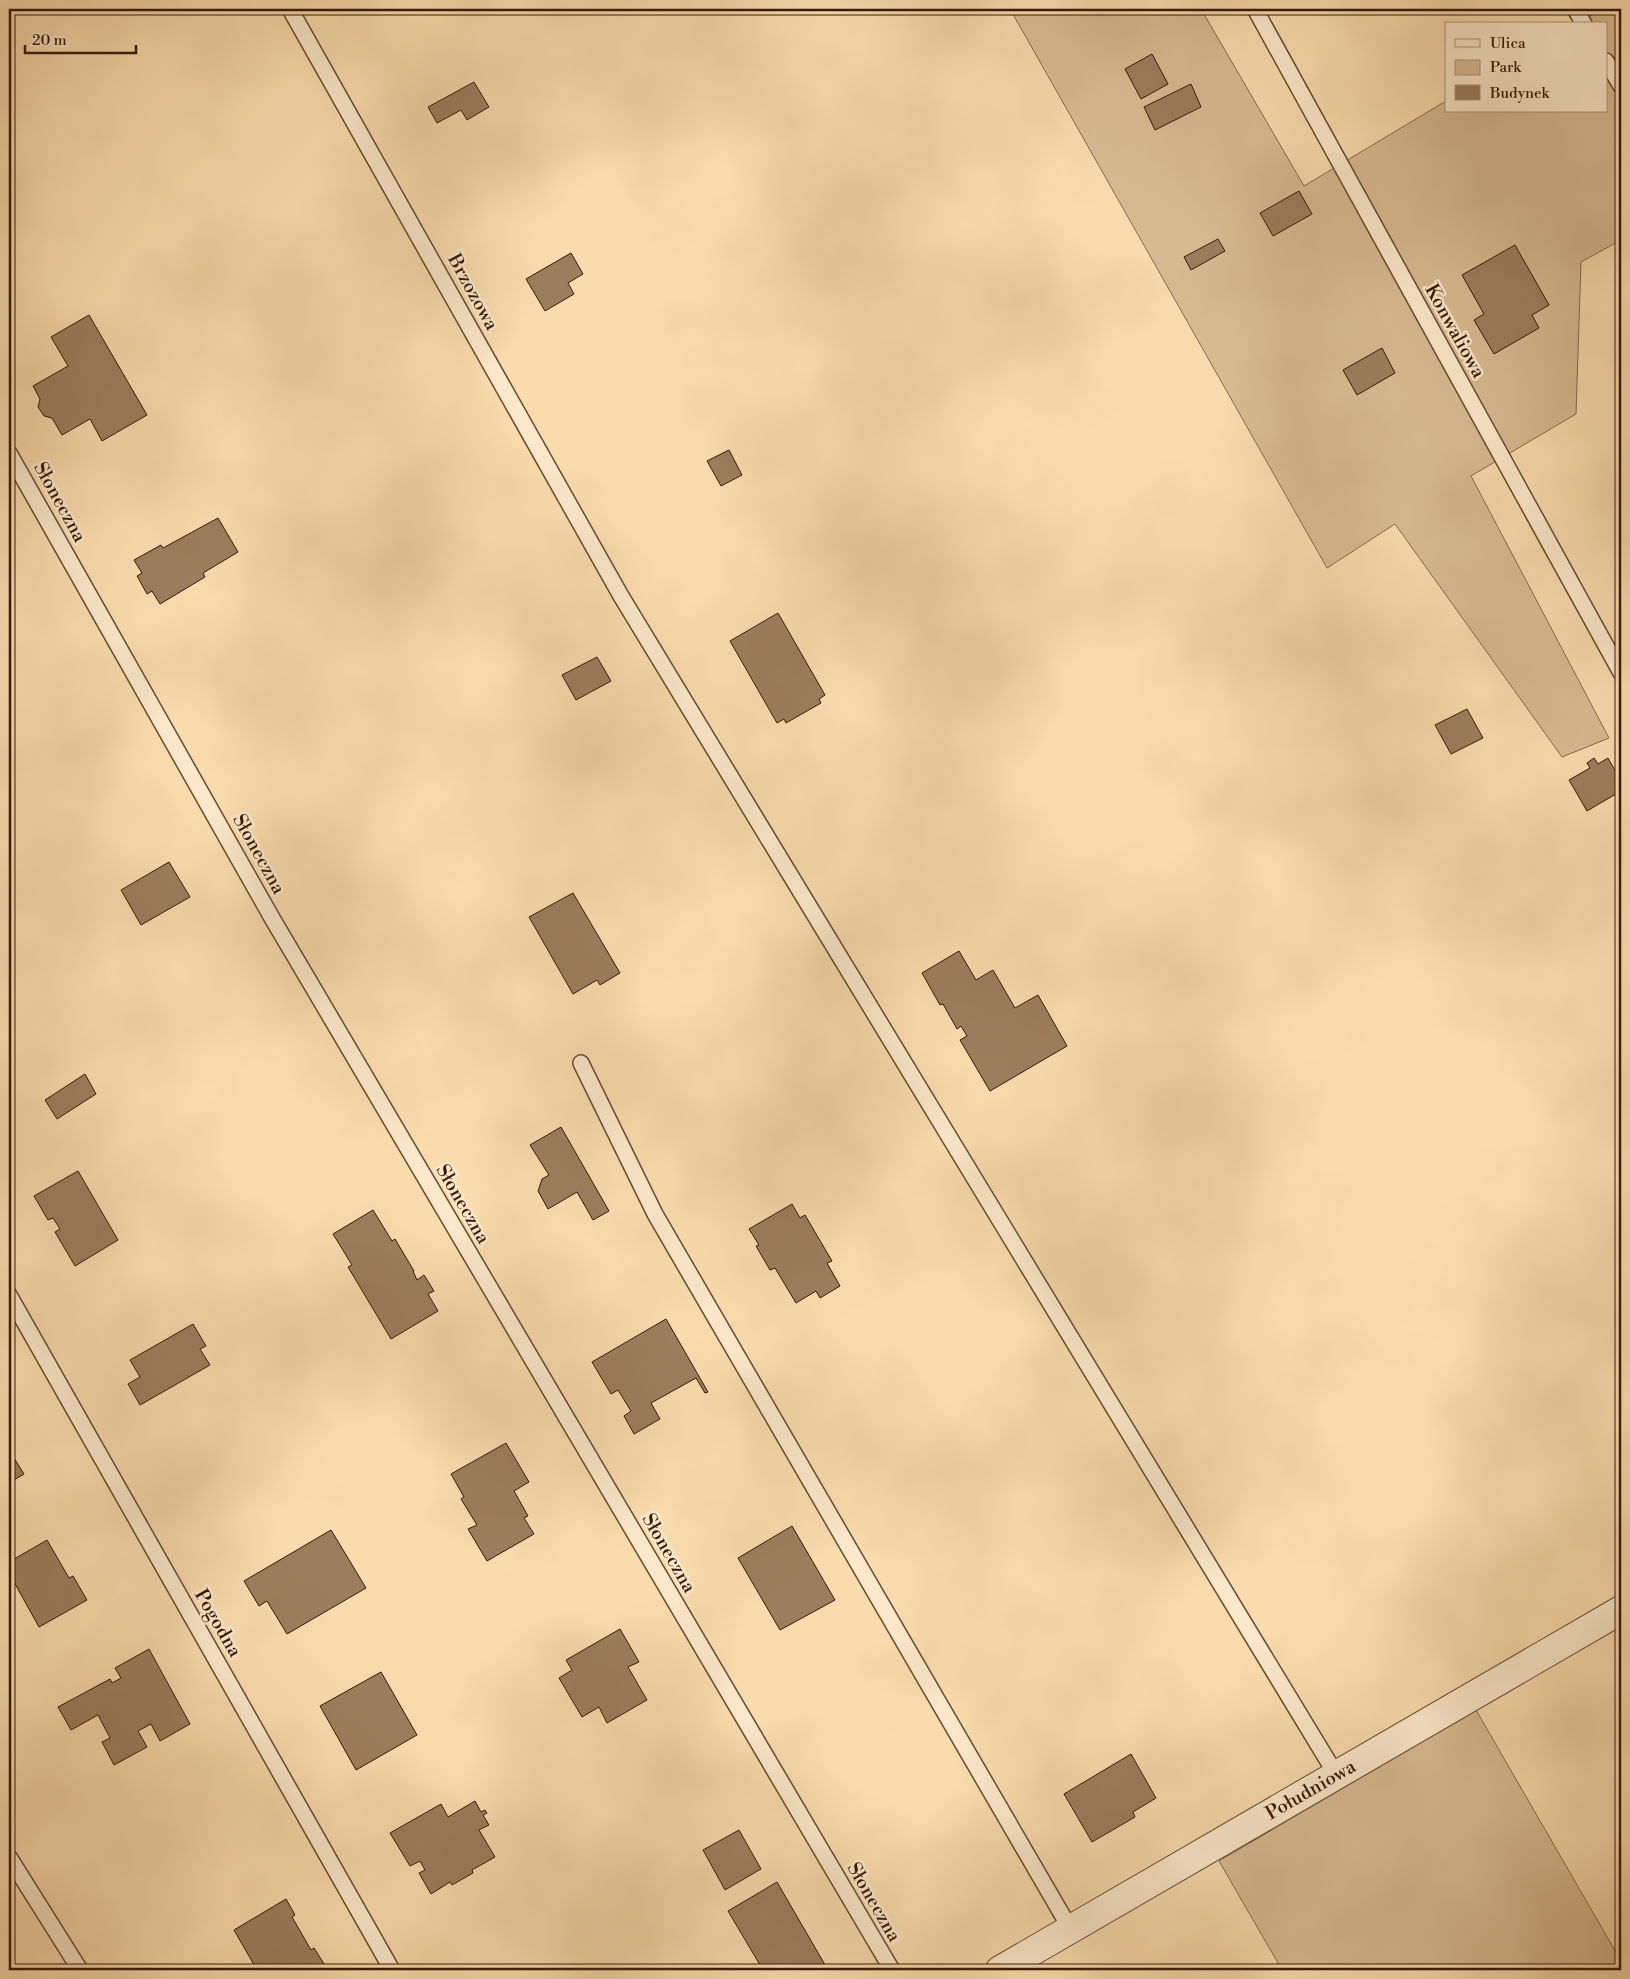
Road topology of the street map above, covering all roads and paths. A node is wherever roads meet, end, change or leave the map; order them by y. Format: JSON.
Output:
{"nodes":[{"id":1,"x":290,"y":9,"type":"edge"},
{"id":2,"x":1255,"y":9,"type":"edge"},
{"id":3,"x":1575,"y":9,"type":"edge"},
{"id":4,"x":1583,"y":22,"type":"edge"},
{"id":5,"x":1608,"y":64,"type":"edge"},
{"id":6,"x":1621,"y":86,"type":"edge"},
{"id":7,"x":9,"y":453,"type":"edge"},
{"id":8,"x":1621,"y":673,"type":"edge"},
{"id":9,"x":581,"y":1063,"type":"dead end"},
{"id":10,"x":9,"y":1295,"type":"edge"},
{"id":11,"x":1621,"y":1610,"type":"edge"},
{"id":12,"x":1337,"y":1776,"type":"junction"},
{"id":13,"x":9,"y":1857,"type":"edge"},
{"id":14,"x":1071,"y":1930,"type":"junction"},
{"id":15,"x":80,"y":1970,"type":"edge"},
{"id":16,"x":392,"y":1970,"type":"edge"},
{"id":17,"x":892,"y":1970,"type":"edge"},
{"id":18,"x":1000,"y":1970,"type":"edge"}],
"edges":[{"from":1,"to":12,"type":"lane","name":"Brzozowa"},
{"from":2,"to":8,"type":"lane","name":"Konwaliowa"},
{"from":3,"to":4,"type":"lane"},
{"from":5,"to":6,"type":"lane"},
{"from":7,"to":17,"type":"lane","name":"Słoneczna"},
{"from":9,"to":14,"type":"lane"},
{"from":10,"to":16,"type":"lane","name":"Pogodna"},
{"from":11,"to":12,"type":"street","name":"Południowa"},
{"from":12,"to":14,"type":"street","name":"Południowa"},
{"from":13,"to":15,"type":"lane"},
{"from":14,"to":18,"type":"street","name":"Południowa"}]}
